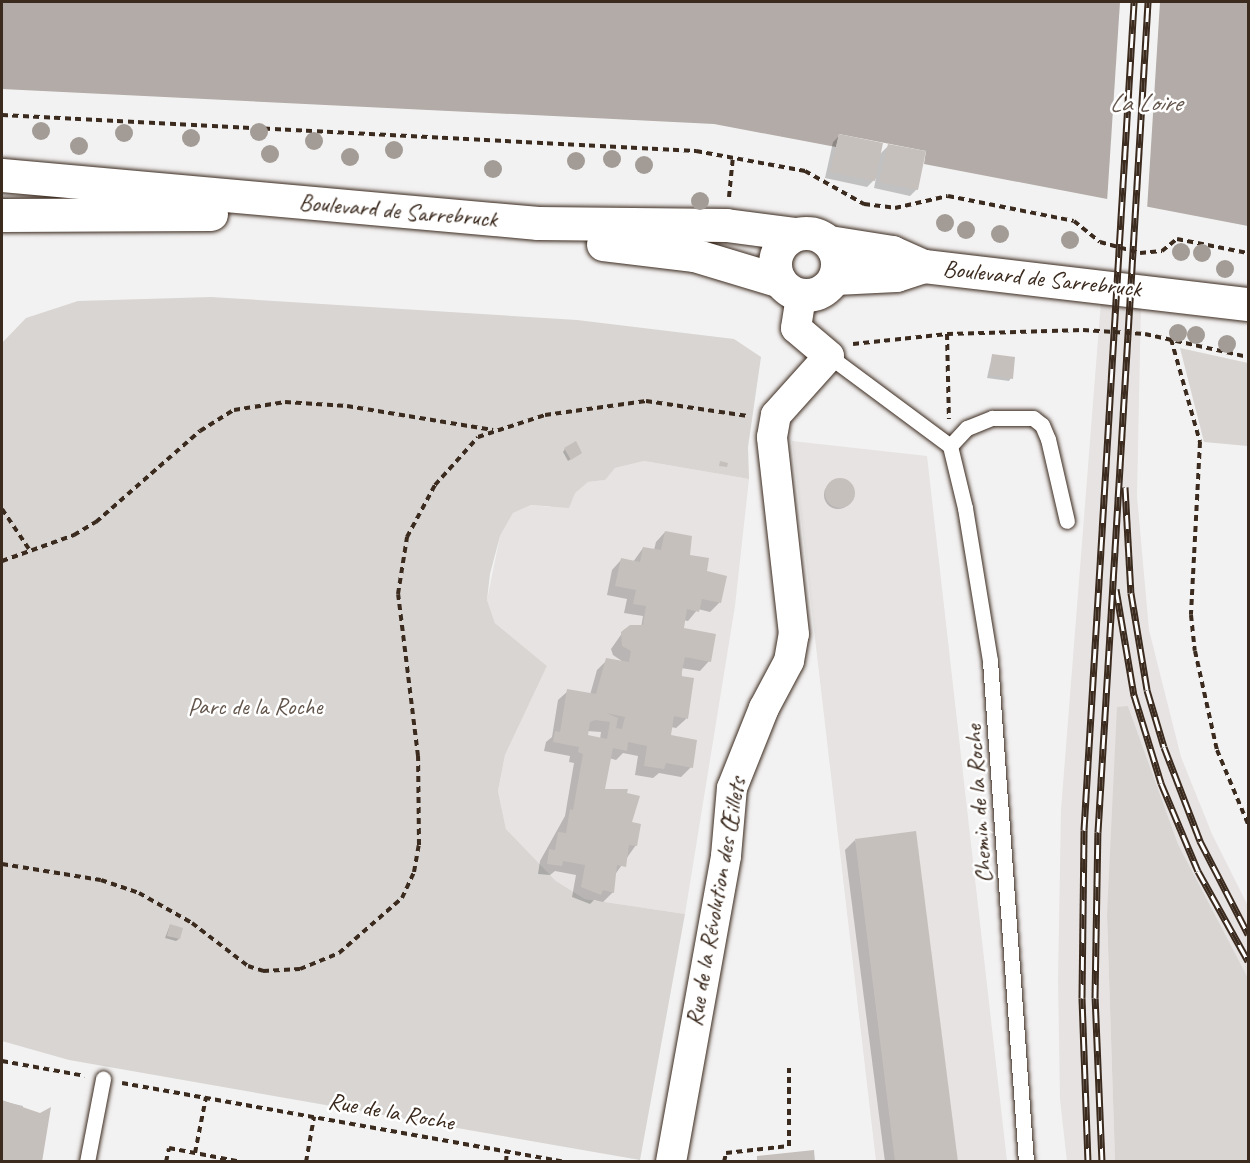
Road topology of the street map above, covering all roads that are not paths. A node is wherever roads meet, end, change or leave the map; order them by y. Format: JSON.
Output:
{"nodes":[{"id":1,"x":2,"y":175,"type":"edge"},
{"id":2,"x":2,"y":215,"type":"edge"},
{"id":3,"x":795,"y":234,"type":"junction"},
{"id":4,"x":829,"y":242,"type":"junction"},
{"id":5,"x":924,"y":266,"type":"junction"},
{"id":6,"x":835,"y":278,"type":"junction"},
{"id":7,"x":790,"y":288,"type":"junction"},
{"id":8,"x":1160,"y":293,"type":"junction"},
{"id":9,"x":1248,"y":304,"type":"edge"},
{"id":10,"x":1248,"y":320,"type":"edge"},
{"id":11,"x":829,"y":356,"type":"junction"},
{"id":12,"x":950,"y":446,"type":"junction"},
{"id":13,"x":1067,"y":521,"type":"dead end"},
{"id":14,"x":103,"y":1079,"type":"dead end"},
{"id":15,"x":87,"y":1161,"type":"edge"},
{"id":16,"x":671,"y":1161,"type":"edge"},
{"id":17,"x":1026,"y":1161,"type":"edge"}],
"edges":[{"from":1,"to":3,"type":"main road","name":"Boulevard de Sarrebruck"},
{"from":2,"to":7,"type":"main road","name":"Boulevard de Sarrebruck"},
{"from":3,"to":4,"type":"main road"},
{"from":3,"to":7,"type":"main road"},
{"from":4,"to":5,"type":"main road","name":"Boulevard de Sarrebruck"},
{"from":4,"to":6,"type":"main road"},
{"from":5,"to":6,"type":"main road","name":"Boulevard de Sarrebruck"},
{"from":5,"to":8,"type":"main road","name":"Boulevard de Sarrebruck"},
{"from":6,"to":7,"type":"main road"},
{"from":7,"to":11,"type":"street"},
{"from":8,"to":9,"type":"main road","name":"Boulevard de Sarrebruck"},
{"from":8,"to":10,"type":"main road","name":"Boulevard de Sarrebruck"},
{"from":11,"to":12,"type":"lane"},
{"from":11,"to":16,"type":"street","name":"Rue de la Révolution des Œillets"},
{"from":12,"to":13,"type":"lane"},
{"from":12,"to":17,"type":"lane","name":"Chemin de la Roche"},
{"from":14,"to":15,"type":"lane"}]}
